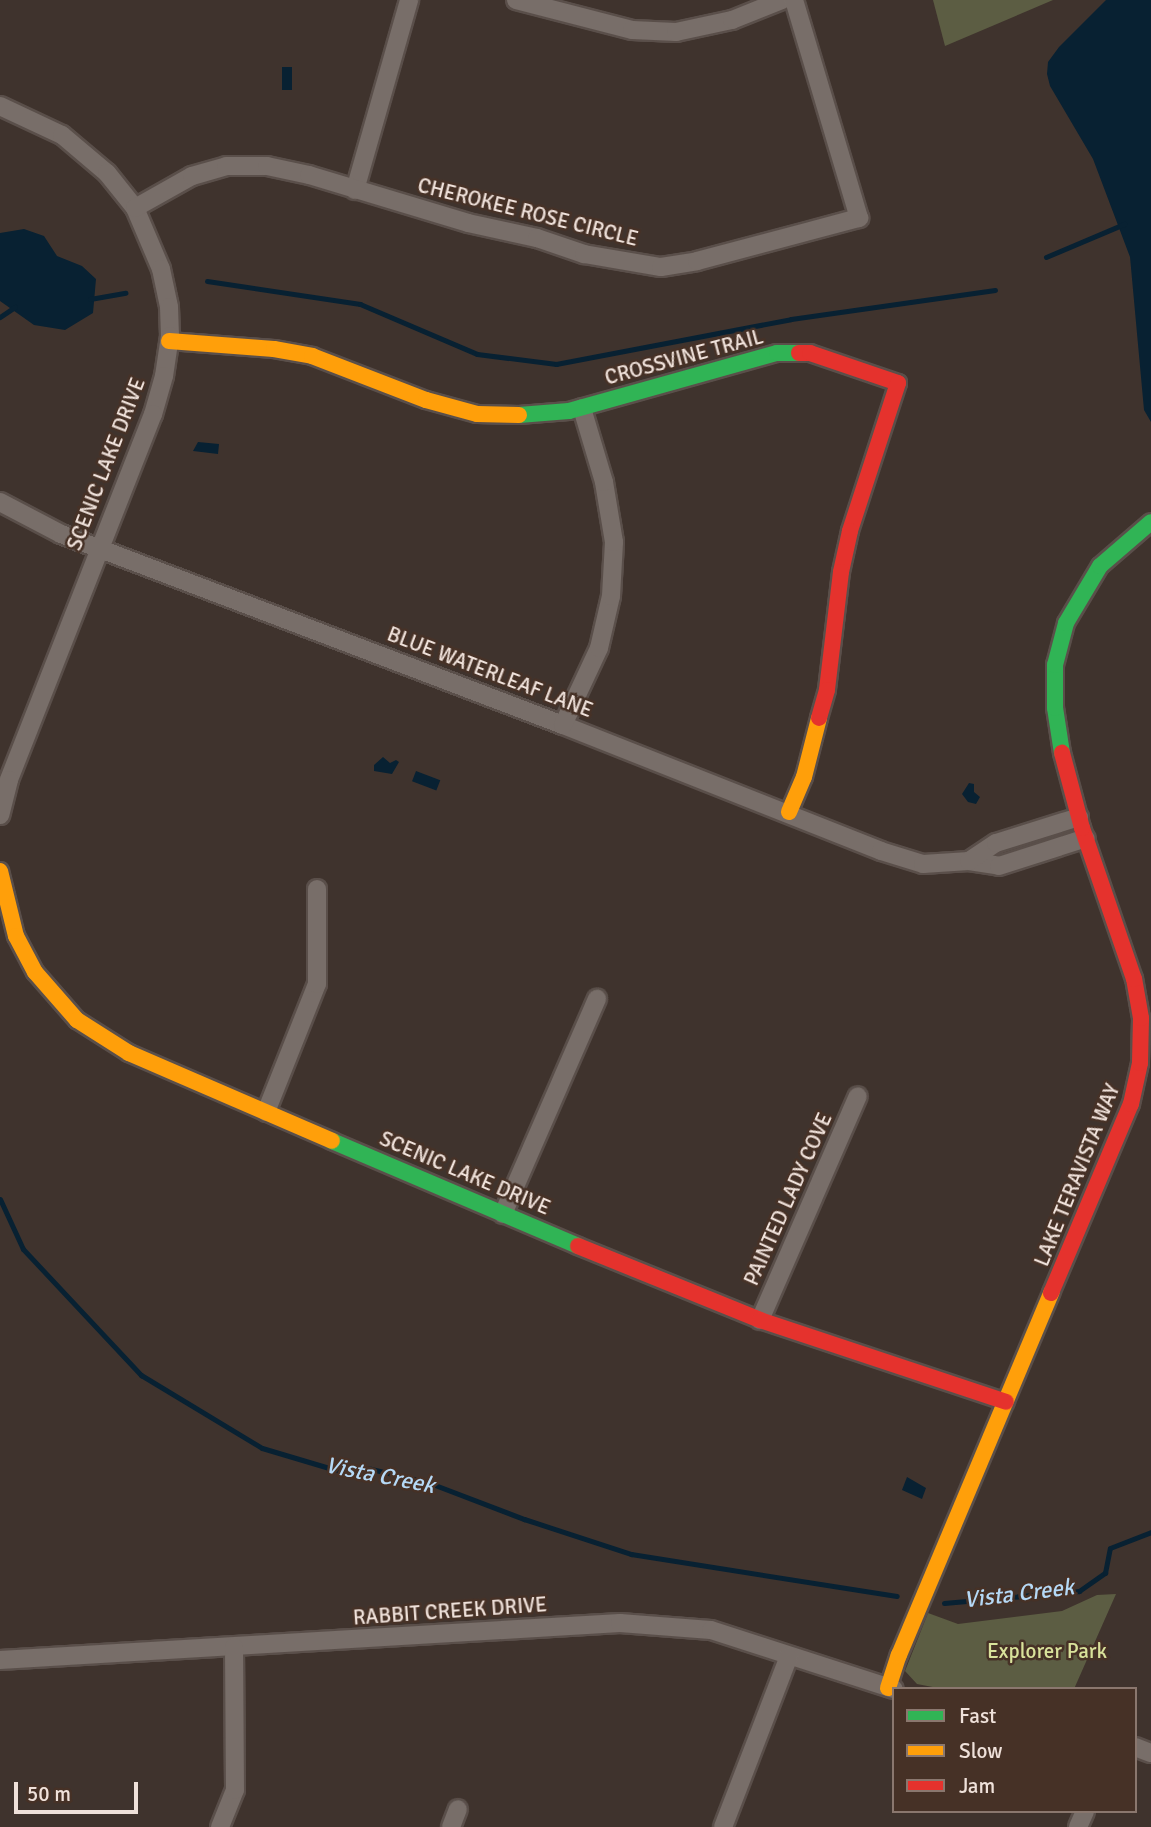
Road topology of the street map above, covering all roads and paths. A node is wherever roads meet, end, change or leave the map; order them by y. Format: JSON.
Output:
{"nodes":[{"id":1,"x":409,"y":0,"type":"edge"},
{"id":2,"x":516,"y":0,"type":"edge"},
{"id":3,"x":782,"y":0,"type":"edge"},
{"id":4,"x":794,"y":0,"type":"edge"},
{"id":5,"x":0,"y":106,"type":"edge"},
{"id":6,"x":355,"y":190,"type":"junction"},
{"id":7,"x":135,"y":208,"type":"junction"},
{"id":8,"x":169,"y":341,"type":"junction"},
{"id":9,"x":582,"y":408,"type":"junction"},
{"id":10,"x":0,"y":502,"type":"edge"},
{"id":11,"x":1151,"y":522,"type":"edge"},
{"id":12,"x":99,"y":547,"type":"junction"},
{"id":13,"x":564,"y":725,"type":"junction"},
{"id":14,"x":789,"y":812,"type":"junction"},
{"id":15,"x":0,"y":816,"type":"edge"},
{"id":16,"x":1079,"y":817,"type":"junction"},
{"id":17,"x":1086,"y":838,"type":"junction"},
{"id":18,"x":969,"y":861,"type":"junction"},
{"id":19,"x":0,"y":871,"type":"edge"},
{"id":20,"x":317,"y":889,"type":"dead end"},
{"id":21,"x":597,"y":999,"type":"dead end"},
{"id":22,"x":858,"y":1096,"type":"dead end"},
{"id":23,"x":266,"y":1112,"type":"junction"},
{"id":24,"x":503,"y":1214,"type":"junction"},
{"id":25,"x":760,"y":1320,"type":"junction"},
{"id":26,"x":1006,"y":1402,"type":"junction"},
{"id":27,"x":234,"y":1647,"type":"junction"},
{"id":28,"x":789,"y":1656,"type":"junction"},
{"id":29,"x":0,"y":1660,"type":"edge"},
{"id":30,"x":891,"y":1689,"type":"edge"},
{"id":31,"x":458,"y":1809,"type":"dead end"},
{"id":32,"x":220,"y":1827,"type":"edge"},
{"id":33,"x":451,"y":1827,"type":"edge"},
{"id":34,"x":723,"y":1827,"type":"edge"}],
"edges":[{"from":1,"to":6,"type":"street"},
{"from":2,"to":3,"type":"street"},
{"from":4,"to":6,"type":"street","name":"CHEROKEE ROSE CIRCLE"},
{"from":5,"to":7,"type":"street","name":"SCENIC LAKE DRIVE"},
{"from":6,"to":7,"type":"street","name":"CHEROKEE ROSE CIRCLE"},
{"from":7,"to":8,"type":"street","name":"SCENIC LAKE DRIVE"},
{"from":8,"to":9,"type":"street","name":"CROSSVINE TRAIL"},
{"from":8,"to":12,"type":"street","name":"SCENIC LAKE DRIVE"},
{"from":9,"to":13,"type":"street"},
{"from":9,"to":14,"type":"street","name":"CROSSVINE TRAIL"},
{"from":10,"to":12,"type":"street","name":"BLUE WATERLEAF LANE"},
{"from":11,"to":16,"type":"street","name":"LAKE TERAVISTA WAY"},
{"from":12,"to":13,"type":"street","name":"BLUE WATERLEAF LANE"},
{"from":12,"to":15,"type":"street","name":"SCENIC LAKE DRIVE"},
{"from":13,"to":14,"type":"street","name":"BLUE WATERLEAF LANE"},
{"from":14,"to":18,"type":"street","name":"BLUE WATERLEAF LANE"},
{"from":16,"to":17,"type":"street","name":"LAKE TERAVISTA WAY"},
{"from":16,"to":18,"type":"street","name":"BLUE WATERLEAF LANE"},
{"from":17,"to":18,"type":"street","name":"BLUE WATERLEAF LANE"},
{"from":17,"to":26,"type":"street","name":"LAKE TERAVISTA WAY"},
{"from":19,"to":23,"type":"street","name":"SCENIC LAKE DRIVE"},
{"from":20,"to":23,"type":"street"},
{"from":21,"to":24,"type":"street"},
{"from":22,"to":25,"type":"street","name":"PAINTED LADY COVE"},
{"from":23,"to":24,"type":"street","name":"SCENIC LAKE DRIVE"},
{"from":24,"to":25,"type":"street","name":"SCENIC LAKE DRIVE"},
{"from":25,"to":26,"type":"street","name":"SCENIC LAKE DRIVE"},
{"from":26,"to":30,"type":"street","name":"LAKE TERAVISTA WAY"},
{"from":27,"to":28,"type":"street","name":"RABBIT CREEK DRIVE"},
{"from":27,"to":29,"type":"street","name":"RABBIT CREEK DRIVE"},
{"from":27,"to":32,"type":"street"},
{"from":28,"to":30,"type":"street","name":"RABBIT CREEK DRIVE"},
{"from":28,"to":34,"type":"street"},
{"from":31,"to":33,"type":"street"}]}
